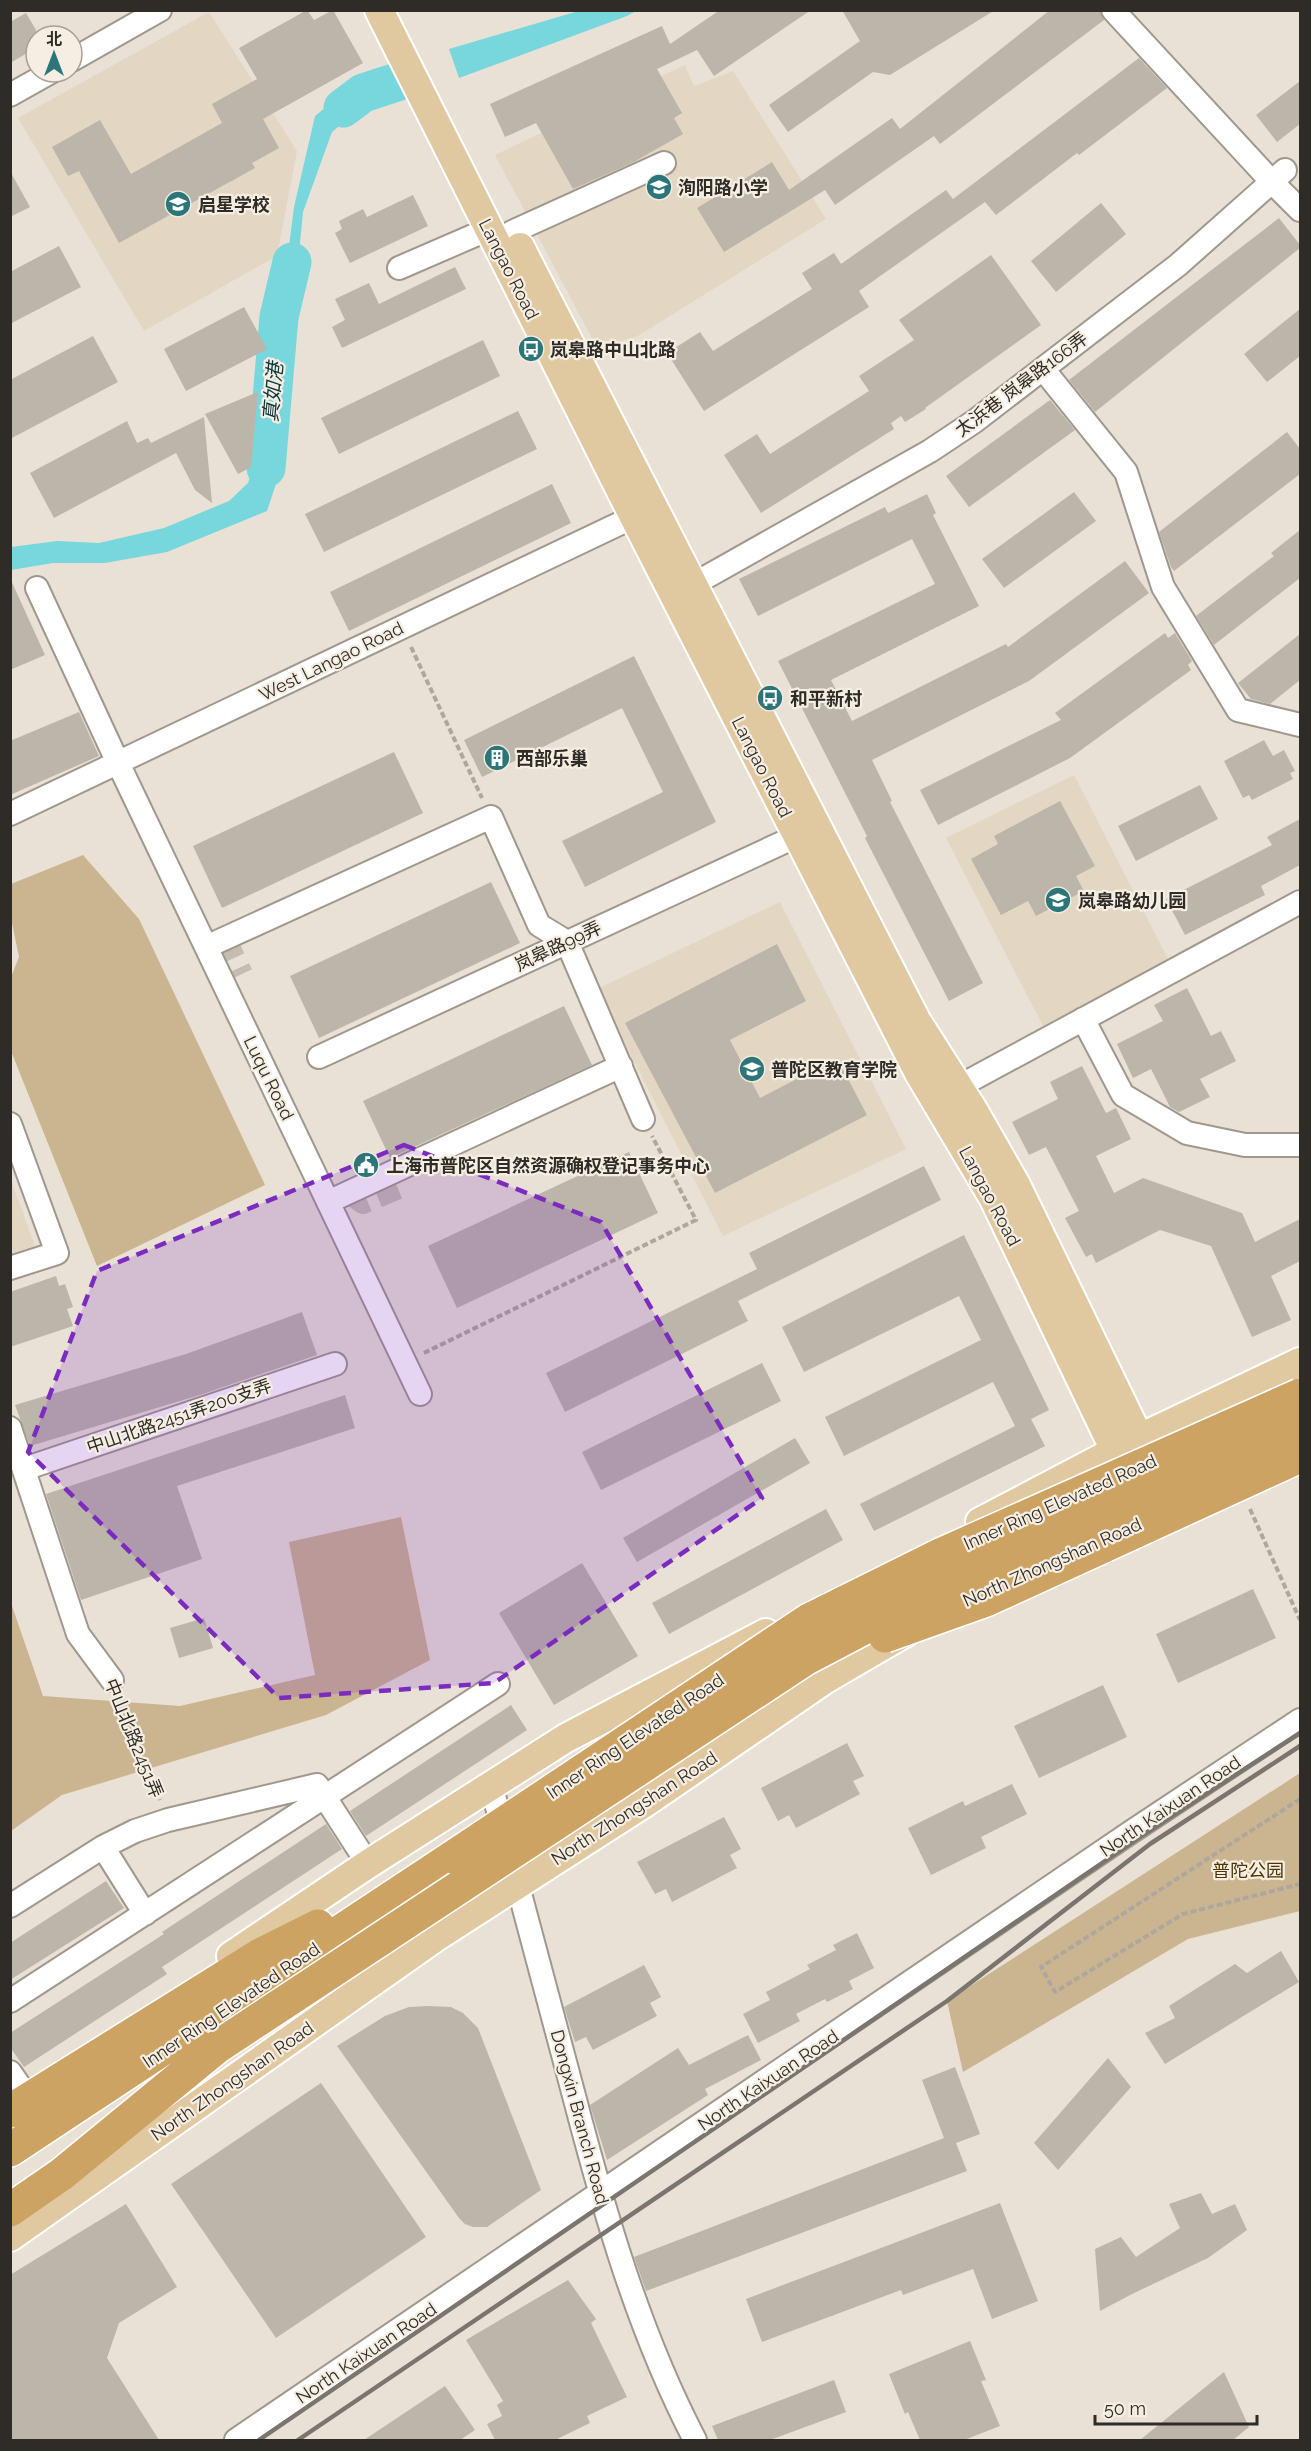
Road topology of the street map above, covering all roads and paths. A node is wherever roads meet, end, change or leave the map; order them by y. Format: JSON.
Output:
{"nodes":[{"id":1,"x":160,"y":10,"type":"edge"},
{"id":2,"x":379,"y":10,"type":"edge"},
{"id":3,"x":400,"y":10,"type":"edge"},
{"id":4,"x":1113,"y":10,"type":"edge"},
{"id":5,"x":84,"y":53,"type":"edge"},
{"id":6,"x":30,"y":84,"type":"edge"},
{"id":7,"x":10,"y":95,"type":"edge"},
{"id":8,"x":664,"y":163,"type":"dead end"},
{"id":9,"x":1279,"y":176,"type":"junction"},
{"id":10,"x":1300,"y":210,"type":"edge"},
{"id":11,"x":500,"y":230,"type":"junction"},
{"id":12,"x":399,"y":268,"type":"dead end"},
{"id":13,"x":1043,"y":369,"type":"junction"},
{"id":14,"x":643,"y":512,"type":"junction"},
{"id":15,"x":37,"y":588,"type":"dead end"},
{"id":16,"x":683,"y":590,"type":"junction"},
{"id":17,"x":402,"y":627,"type":"junction"},
{"id":18,"x":1300,"y":725,"type":"edge"},
{"id":19,"x":118,"y":763,"type":"junction"},
{"id":20,"x":10,"y":814,"type":"edge"},
{"id":21,"x":491,"y":818,"type":"junction"},
{"id":22,"x":797,"y":836,"type":"junction"},
{"id":23,"x":1300,"y":902,"type":"edge"},
{"id":24,"x":567,"y":942,"type":"junction"},
{"id":25,"x":206,"y":947,"type":"junction"},
{"id":26,"x":1083,"y":1019,"type":"junction"},
{"id":27,"x":319,"y":1057,"type":"dead end"},
{"id":28,"x":621,"y":1066,"type":"junction"},
{"id":29,"x":958,"y":1087,"type":"junction"},
{"id":30,"x":643,"y":1119,"type":"joint"},
{"id":31,"x":10,"y":1124,"type":"edge"},
{"id":32,"x":1300,"y":1145,"type":"edge"},
{"id":33,"x":328,"y":1202,"type":"junction"},
{"id":34,"x":10,"y":1268,"type":"edge"},
{"id":35,"x":1300,"y":1362,"type":"edge"},
{"id":36,"x":405,"y":1363,"type":"junction"},
{"id":37,"x":335,"y":1364,"type":"dead end"},
{"id":38,"x":420,"y":1394,"type":"dead end"},
{"id":39,"x":1300,"y":1395,"type":"edge"},
{"id":40,"x":1300,"y":1426,"type":"edge"},
{"id":41,"x":10,"y":1428,"type":"edge"},
{"id":42,"x":1128,"y":1445,"type":"junction"},
{"id":43,"x":1300,"y":1454,"type":"edge"},
{"id":44,"x":24,"y":1469,"type":"junction"},
{"id":45,"x":1238,"y":1481,"type":"junction"},
{"id":46,"x":1161,"y":1516,"type":"junction"},
{"id":47,"x":1300,"y":1620,"type":"edge"},
{"id":48,"x":805,"y":1659,"type":"junction"},
{"id":49,"x":112,"y":1680,"type":"joint"},
{"id":50,"x":498,"y":1684,"type":"dead end"},
{"id":51,"x":1300,"y":1720,"type":"edge"},
{"id":52,"x":491,"y":1785,"type":"junction"},
{"id":53,"x":324,"y":1797,"type":"junction"},
{"id":54,"x":1300,"y":1799,"type":"edge"},
{"id":55,"x":168,"y":1820,"type":"junction"},
{"id":56,"x":103,"y":1847,"type":"junction"},
{"id":57,"x":453,"y":1857,"type":"junction"},
{"id":58,"x":368,"y":1864,"type":"junction"},
{"id":59,"x":518,"y":1883,"type":"junction"},
{"id":60,"x":1300,"y":1884,"type":"edge"},
{"id":61,"x":10,"y":1906,"type":"edge"},
{"id":62,"x":145,"y":1914,"type":"junction"},
{"id":63,"x":10,"y":2001,"type":"edge"},
{"id":64,"x":216,"y":2047,"type":"junction"},
{"id":65,"x":14,"y":2096,"type":"edge"},
{"id":66,"x":10,"y":2150,"type":"edge"},
{"id":67,"x":10,"y":2182,"type":"edge"},
{"id":68,"x":600,"y":2194,"type":"junction"},
{"id":69,"x":10,"y":2210,"type":"edge"},
{"id":70,"x":10,"y":2237,"type":"edge"},
{"id":71,"x":236,"y":2440,"type":"edge"},
{"id":72,"x":695,"y":2440,"type":"edge"}],
"edges":[{"from":1,"to":5,"type":"street"},
{"from":2,"to":11,"type":"main road","name":"Langao Road"},
{"from":3,"to":11,"type":"main road","name":"Langao Road"},
{"from":4,"to":9,"type":"street"},
{"from":6,"to":7,"type":"street"},
{"from":8,"to":11,"type":"street"},
{"from":9,"to":10,"type":"street"},
{"from":9,"to":13,"type":"street","name":"太浜巷 岚皋路166弄"},
{"from":11,"to":12,"type":"street"},
{"from":11,"to":14,"type":"main road","name":"Langao Road"},
{"from":13,"to":16,"type":"street","name":"太浜巷 岚皋路166弄"},
{"from":13,"to":18,"type":"street"},
{"from":14,"to":16,"type":"main road","name":"Langao Road"},
{"from":14,"to":17,"type":"street","name":"West Langao Road"},
{"from":15,"to":19,"type":"street","name":"Luqu Road"},
{"from":16,"to":22,"type":"main road","name":"Langao Road"},
{"from":16,"to":29,"type":"main road","name":"Langao Road"},
{"from":17,"to":19,"type":"street","name":"West Langao Road"},
{"from":17,"to":21,"type":"path"},
{"from":19,"to":20,"type":"street","name":"West Langao Road"},
{"from":19,"to":25,"type":"street","name":"Luqu Road"},
{"from":21,"to":24,"type":"street"},
{"from":21,"to":25,"type":"street"},
{"from":22,"to":24,"type":"street","name":"岚皋路99弄"},
{"from":22,"to":42,"type":"main road","name":"Langao Road"},
{"from":23,"to":26,"type":"street"},
{"from":24,"to":27,"type":"street","name":"岚皋路99弄"},
{"from":24,"to":28,"type":"street"},
{"from":25,"to":33,"type":"street","name":"Luqu Road"},
{"from":26,"to":29,"type":"street"},
{"from":26,"to":32,"type":"street"},
{"from":28,"to":30,"type":"street"},
{"from":28,"to":33,"type":"street"},
{"from":29,"to":42,"type":"main road","name":"Langao Road"},
{"from":30,"to":36,"type":"path"},
{"from":31,"to":34,"type":"street"},
{"from":33,"to":36,"type":"street","name":"Luqu Road"},
{"from":35,"to":42,"type":"main road"},
{"from":36,"to":38,"type":"street","name":"Luqu Road"},
{"from":37,"to":44,"type":"street","name":"中山北路2451弄200支弄"},
{"from":39,"to":57,"type":"highway","name":"Inner Ring Elevated Road","bridge":true},
{"from":40,"to":48,"type":"highway","name":"Inner Ring Elevated Road","bridge":true},
{"from":41,"to":44,"type":"street","name":"中山北路2451弄"},
{"from":42,"to":46,"type":"main road","name":"Langao Road"},
{"from":42,"to":52,"type":"main road"},
{"from":43,"to":45,"type":"main road","name":"North Zhongshan Road"},
{"from":43,"to":48,"type":"highway","bridge":true},
{"from":44,"to":49,"type":"street","name":"中山北路2451弄"},
{"from":45,"to":46,"type":"main road","name":"North Zhongshan Road"},
{"from":45,"to":47,"type":"path"},
{"from":46,"to":59,"type":"main road","name":"North Zhongshan Road"},
{"from":48,"to":64,"type":"highway","name":"Inner Ring Elevated Road","bridge":true},
{"from":49,"to":55,"type":"path","name":"中山北路2451弄"},
{"from":50,"to":53,"type":"street"},
{"from":51,"to":68,"type":"street","name":"North Kaixuan Road"},
{"from":52,"to":58,"type":"main road"},
{"from":52,"to":59,"type":"street","name":"Dongxin Branch Road"},
{"from":53,"to":55,"type":"street","name":"中山北路2451弄"},
{"from":53,"to":58,"type":"street"},
{"from":53,"to":62,"type":"street"},
{"from":54,"to":60,"type":"path"},
{"from":55,"to":56,"type":"street"},
{"from":56,"to":61,"type":"street"},
{"from":56,"to":62,"type":"street"},
{"from":57,"to":65,"type":"highway"},
{"from":57,"to":66,"type":"highway","name":"Inner Ring Elevated Road"},
{"from":58,"to":65,"type":"main road"},
{"from":59,"to":68,"type":"street","name":"Dongxin Branch Road"},
{"from":59,"to":70,"type":"main road","name":"North Zhongshan Road"},
{"from":62,"to":63,"type":"street"},
{"from":64,"to":67,"type":"highway","name":"Inner Ring Elevated Road"},
{"from":64,"to":69,"type":"highway"},
{"from":68,"to":71,"type":"street","name":"North Kaixuan Road"},
{"from":68,"to":72,"type":"street","name":"Dongxin Branch Road"}]}
